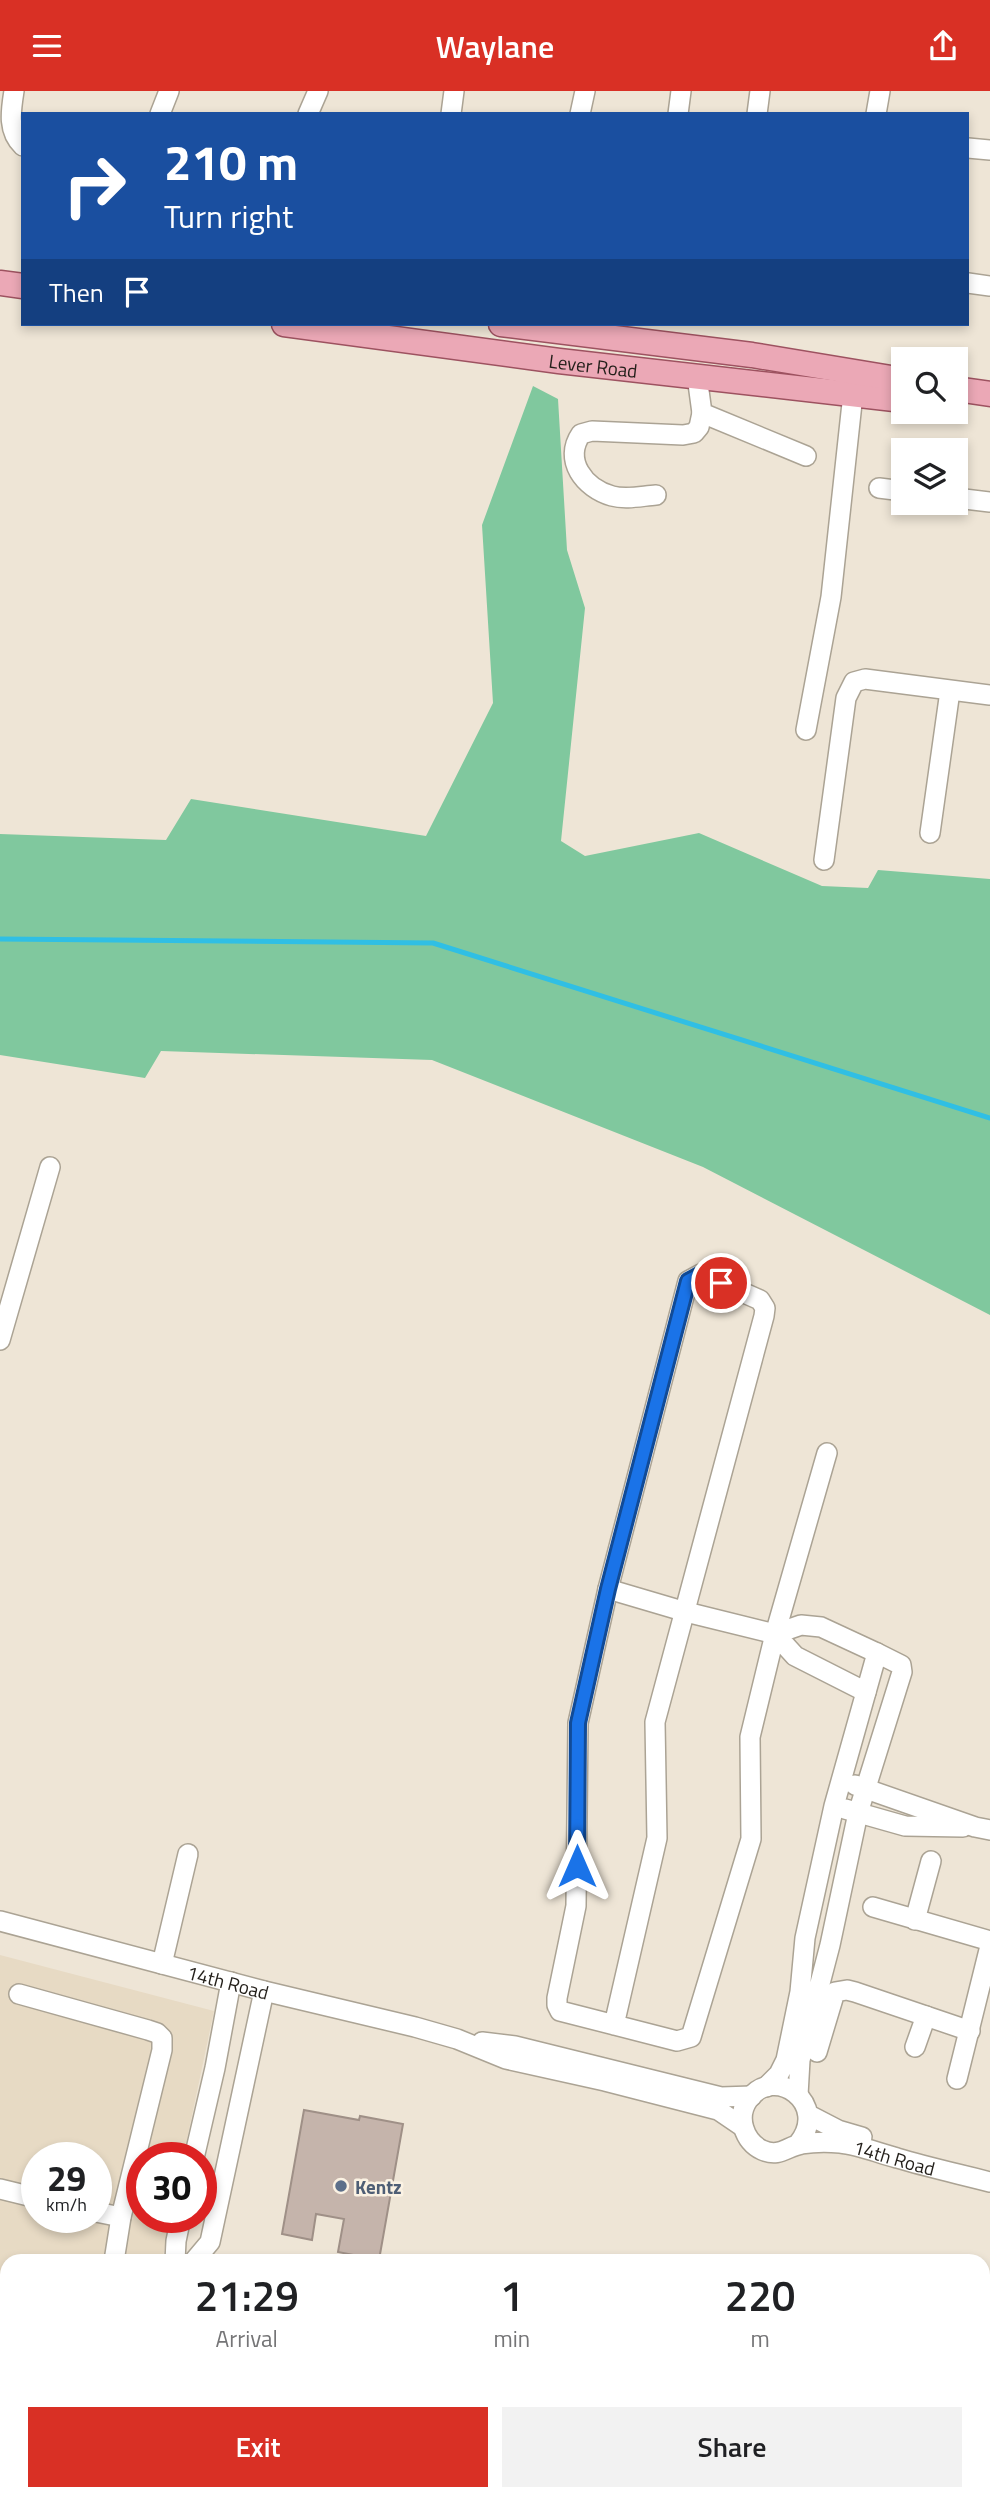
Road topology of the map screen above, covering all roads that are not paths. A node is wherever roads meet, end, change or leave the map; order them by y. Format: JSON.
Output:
{"nodes":[{"id":1,"x":14,"y":91,"type":"edge"},
{"id":2,"x":169,"y":91,"type":"edge"},
{"id":3,"x":318,"y":91,"type":"edge"},
{"id":4,"x":454,"y":91,"type":"edge"},
{"id":5,"x":587,"y":91,"type":"edge"},
{"id":6,"x":681,"y":91,"type":"edge"},
{"id":7,"x":760,"y":91,"type":"edge"},
{"id":8,"x":880,"y":91,"type":"edge"},
{"id":9,"x":161,"y":112,"type":"edge"},
{"id":10,"x":310,"y":112,"type":"edge"},
{"id":11,"x":452,"y":112,"type":"edge"},
{"id":12,"x":581,"y":112,"type":"edge"},
{"id":13,"x":587,"y":112,"type":"edge"},
{"id":14,"x":678,"y":112,"type":"edge"},
{"id":15,"x":757,"y":112,"type":"edge"},
{"id":16,"x":876,"y":112,"type":"edge"},
{"id":17,"x":21,"y":143,"type":"edge"},
{"id":18,"x":969,"y":148,"type":"edge"},
{"id":19,"x":990,"y":150,"type":"edge"},
{"id":20,"x":0,"y":272,"type":"edge"},
{"id":21,"x":21,"y":274,"type":"edge"},
{"id":22,"x":0,"y":283,"type":"edge"},
{"id":23,"x":969,"y":283,"type":"edge"},
{"id":24,"x":21,"y":286,"type":"edge"},
{"id":25,"x":990,"y":286,"type":"edge"},
{"id":26,"x":299,"y":326,"type":"edge"},
{"id":27,"x":527,"y":326,"type":"edge"},
{"id":28,"x":554,"y":328,"type":"edge"},
{"id":29,"x":548,"y":359,"type":"junction"},
{"id":30,"x":697,"y":376,"type":"junction"},
{"id":31,"x":891,"y":378,"type":"edge"},
{"id":32,"x":968,"y":391,"type":"edge"},
{"id":33,"x":853,"y":394,"type":"junction"},
{"id":34,"x":990,"y":394,"type":"edge"},
{"id":35,"x":891,"y":399,"type":"edge"},
{"id":36,"x":968,"y":407,"type":"edge"},
{"id":37,"x":990,"y":409,"type":"edge"},
{"id":38,"x":702,"y":413,"type":"junction"},
{"id":39,"x":806,"y":456,"type":"dead end"},
{"id":40,"x":878,"y":488,"type":"dead end"},
{"id":41,"x":891,"y":490,"type":"edge"},
{"id":42,"x":656,"y":495,"type":"dead end"},
{"id":43,"x":968,"y":499,"type":"edge"},
{"id":44,"x":990,"y":502,"type":"edge"},
{"id":45,"x":950,"y":691,"type":"junction"},
{"id":46,"x":990,"y":695,"type":"edge"},
{"id":47,"x":806,"y":730,"type":"dead end"},
{"id":48,"x":930,"y":834,"type":"dead end"},
{"id":49,"x":824,"y":860,"type":"dead end"},
{"id":50,"x":50,"y":1167,"type":"dead end"},
{"id":51,"x":0,"y":1340,"type":"edge"},
{"id":52,"x":827,"y":1453,"type":"dead end"},
{"id":53,"x":608,"y":1589,"type":"junction"},
{"id":54,"x":686,"y":1612,"type":"junction"},
{"id":55,"x":775,"y":1633,"type":"junction"},
{"id":56,"x":877,"y":1653,"type":"junction"},
{"id":57,"x":866,"y":1692,"type":"junction"},
{"id":58,"x":841,"y":1782,"type":"junction"},
{"id":59,"x":866,"y":1788,"type":"junction"},
{"id":60,"x":834,"y":1806,"type":"junction"},
{"id":61,"x":858,"y":1813,"type":"junction"},
{"id":62,"x":982,"y":1828,"type":"edge"},
{"id":63,"x":188,"y":1854,"type":"dead end"},
{"id":64,"x":931,"y":1861,"type":"dead end"},
{"id":65,"x":873,"y":1907,"type":"dead end"},
{"id":66,"x":915,"y":1920,"type":"junction"},
{"id":67,"x":0,"y":1921,"type":"edge"},
{"id":68,"x":805,"y":1938,"type":"junction"},
{"id":69,"x":990,"y":1941,"type":"edge"},
{"id":70,"x":990,"y":1946,"type":"edge"},
{"id":71,"x":838,"y":1947,"type":"junction"},
{"id":72,"x":162,"y":1964,"type":"junction"},
{"id":73,"x":231,"y":1982,"type":"junction"},
{"id":74,"x":264,"y":1991,"type":"junction"},
{"id":75,"x":19,"y":1994,"type":"dead end"},
{"id":76,"x":926,"y":2016,"type":"junction"},
{"id":77,"x":614,"y":2025,"type":"junction"},
{"id":78,"x":970,"y":2031,"type":"junction"},
{"id":79,"x":457,"y":2039,"type":"junction"},
{"id":80,"x":915,"y":2047,"type":"dead end"},
{"id":81,"x":817,"y":2052,"type":"dead end"},
{"id":82,"x":215,"y":2068,"type":"junction"},
{"id":83,"x":246,"y":2074,"type":"junction"},
{"id":84,"x":957,"y":2079,"type":"dead end"},
{"id":85,"x":759,"y":2091,"type":"junction"},
{"id":86,"x":798,"y":2095,"type":"junction"},
{"id":87,"x":809,"y":2115,"type":"junction"},
{"id":88,"x":743,"y":2127,"type":"junction"},
{"id":89,"x":198,"y":2142,"type":"edge"},
{"id":90,"x":798,"y":2144,"type":"junction"},
{"id":91,"x":990,"y":2169,"type":"edge"},
{"id":92,"x":990,"y":2182,"type":"edge"},
{"id":93,"x":0,"y":2189,"type":"edge"},
{"id":94,"x":21,"y":2194,"type":"edge"},
{"id":95,"x":112,"y":2215,"type":"edge"},
{"id":96,"x":121,"y":2217,"type":"junction"},
{"id":97,"x":178,"y":2233,"type":"edge"},
{"id":98,"x":115,"y":2254,"type":"edge"},
{"id":99,"x":175,"y":2254,"type":"edge"},
{"id":100,"x":200,"y":2254,"type":"edge"}],
"edges":[{"from":1,"to":17,"type":"street"},
{"from":2,"to":9,"type":"street"},
{"from":3,"to":10,"type":"street"},
{"from":4,"to":11,"type":"street"},
{"from":5,"to":12,"type":"street"},
{"from":5,"to":13,"type":"street"},
{"from":6,"to":14,"type":"street"},
{"from":7,"to":15,"type":"street"},
{"from":8,"to":16,"type":"street"},
{"from":18,"to":19,"type":"street"},
{"from":20,"to":21,"type":"main road"},
{"from":22,"to":24,"type":"main road"},
{"from":23,"to":25,"type":"street"},
{"from":26,"to":29,"type":"main road","name":"Lever Road"},
{"from":27,"to":28,"type":"main road","name":"Lever Road"},
{"from":28,"to":29,"type":"street"},
{"from":28,"to":31,"type":"main road","name":"Lever Road"},
{"from":29,"to":30,"type":"main road","name":"Lever Road"},
{"from":30,"to":33,"type":"main road","name":"Lever Road"},
{"from":30,"to":38,"type":"street"},
{"from":32,"to":34,"type":"main road"},
{"from":33,"to":35,"type":"main road","name":"Lever Road"},
{"from":33,"to":47,"type":"street"},
{"from":36,"to":37,"type":"main road"},
{"from":38,"to":39,"type":"street"},
{"from":38,"to":42,"type":"street"},
{"from":40,"to":41,"type":"street"},
{"from":43,"to":44,"type":"street"},
{"from":45,"to":46,"type":"street"},
{"from":45,"to":48,"type":"street"},
{"from":45,"to":49,"type":"street"},
{"from":50,"to":51,"type":"street"},
{"from":52,"to":55,"type":"street"},
{"from":53,"to":54,"type":"street"},
{"from":53,"to":54,"type":"street"},
{"from":53,"to":77,"type":"street"},
{"from":54,"to":55,"type":"street"},
{"from":54,"to":77,"type":"street"},
{"from":55,"to":56,"type":"street"},
{"from":55,"to":57,"type":"street"},
{"from":55,"to":77,"type":"street"},
{"from":56,"to":57,"type":"street"},
{"from":56,"to":59,"type":"street"},
{"from":57,"to":58,"type":"street"},
{"from":58,"to":59,"type":"street"},
{"from":58,"to":60,"type":"street"},
{"from":59,"to":61,"type":"street"},
{"from":59,"to":62,"type":"street"},
{"from":60,"to":61,"type":"street"},
{"from":60,"to":68,"type":"street"},
{"from":61,"to":62,"type":"street"},
{"from":61,"to":71,"type":"street"},
{"from":63,"to":72,"type":"street"},
{"from":64,"to":66,"type":"street"},
{"from":65,"to":66,"type":"street"},
{"from":66,"to":69,"type":"street"},
{"from":67,"to":72,"type":"street","name":"14th Road"},
{"from":68,"to":71,"type":"street"},
{"from":68,"to":85,"type":"street"},
{"from":70,"to":78,"type":"street"},
{"from":71,"to":86,"type":"street"},
{"from":72,"to":73,"type":"street","name":"14th Road"},
{"from":73,"to":74,"type":"street","name":"14th Road"},
{"from":73,"to":82,"type":"street"},
{"from":74,"to":79,"type":"street","name":"14th Road"},
{"from":74,"to":83,"type":"street"},
{"from":75,"to":96,"type":"street"},
{"from":76,"to":78,"type":"street"},
{"from":76,"to":80,"type":"street"},
{"from":76,"to":81,"type":"street"},
{"from":78,"to":84,"type":"street"},
{"from":79,"to":85,"type":"street","name":"14th Road"},
{"from":79,"to":88,"type":"street","name":"14th Road"},
{"from":82,"to":83,"type":"street"},
{"from":82,"to":89,"type":"street"},
{"from":83,"to":100,"type":"street"},
{"from":85,"to":86,"type":"street"},
{"from":85,"to":88,"type":"street"},
{"from":86,"to":87,"type":"street"},
{"from":87,"to":90,"type":"street"},
{"from":87,"to":91,"type":"street","name":"14th Road"},
{"from":88,"to":90,"type":"street"},
{"from":90,"to":92,"type":"street","name":"14th Road"},
{"from":93,"to":94,"type":"street"},
{"from":95,"to":96,"type":"street"},
{"from":96,"to":98,"type":"street"},
{"from":97,"to":99,"type":"street"}]}
